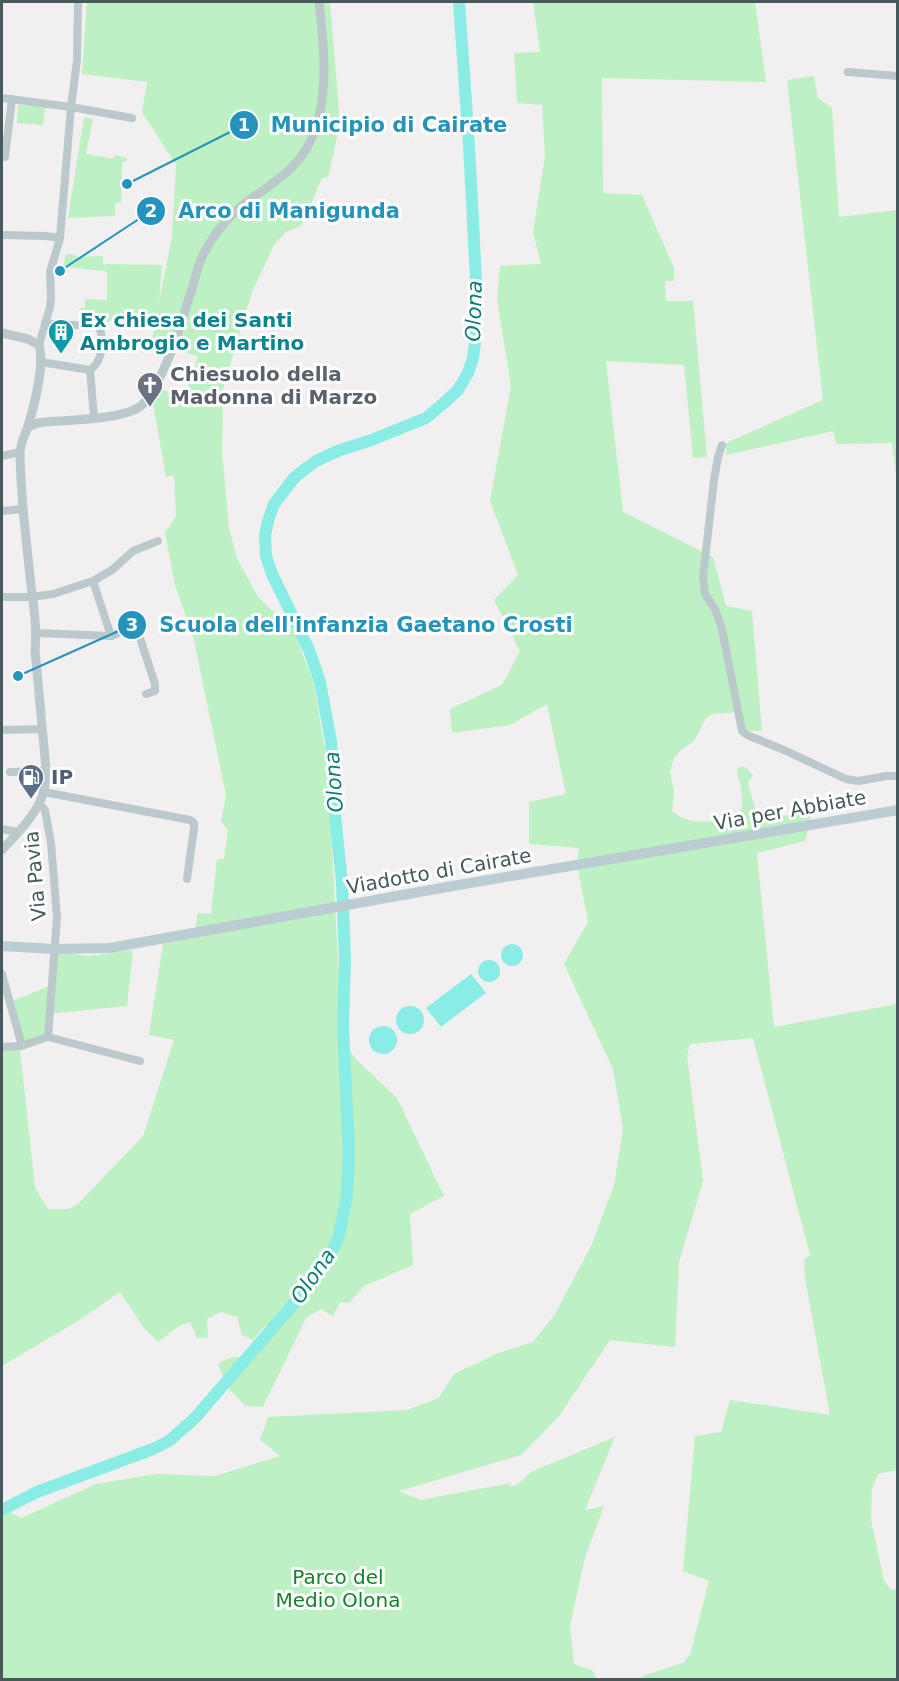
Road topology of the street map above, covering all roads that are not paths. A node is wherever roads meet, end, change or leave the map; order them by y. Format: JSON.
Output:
{"nodes":[{"id":1,"x":78,"y":2,"type":"edge"},
{"id":2,"x":320,"y":2,"type":"edge"},
{"id":3,"x":849,"y":72,"type":"dead end"},
{"id":4,"x":897,"y":76,"type":"edge"},
{"id":5,"x":2,"y":98,"type":"edge"},
{"id":6,"x":12,"y":99,"type":"junction"},
{"id":7,"x":71,"y":107,"type":"junction"},
{"id":8,"x":132,"y":118,"type":"dead end"},
{"id":9,"x":5,"y":157,"type":"dead end"},
{"id":10,"x":2,"y":235,"type":"edge"},
{"id":11,"x":60,"y":238,"type":"junction"},
{"id":12,"x":45,"y":322,"type":"junction"},
{"id":13,"x":2,"y":333,"type":"edge"},
{"id":14,"x":39,"y":345,"type":"junction"},
{"id":15,"x":41,"y":362,"type":"junction"},
{"id":16,"x":90,"y":370,"type":"junction"},
{"id":17,"x":32,"y":409,"type":"junction"},
{"id":18,"x":94,"y":417,"type":"junction"},
{"id":19,"x":45,"y":422,"type":"junction"},
{"id":20,"x":28,"y":427,"type":"junction"},
{"id":21,"x":722,"y":446,"type":"dead end"},
{"id":22,"x":20,"y":452,"type":"junction"},
{"id":23,"x":2,"y":456,"type":"edge"},
{"id":24,"x":23,"y":509,"type":"junction"},
{"id":25,"x":2,"y":511,"type":"edge"},
{"id":26,"x":158,"y":541,"type":"dead end"},
{"id":27,"x":93,"y":581,"type":"junction"},
{"id":28,"x":2,"y":597,"type":"edge"},
{"id":29,"x":32,"y":597,"type":"junction"},
{"id":30,"x":37,"y":633,"type":"junction"},
{"id":31,"x":111,"y":636,"type":"junction"},
{"id":32,"x":146,"y":694,"type":"dead end"},
{"id":33,"x":42,"y":729,"type":"junction"},
{"id":34,"x":2,"y":730,"type":"edge"},
{"id":35,"x":46,"y":771,"type":"junction"},
{"id":36,"x":10,"y":772,"type":"dead end"},
{"id":37,"x":897,"y":776,"type":"edge"},
{"id":38,"x":44,"y":792,"type":"junction"},
{"id":39,"x":39,"y":803,"type":"junction"},
{"id":40,"x":897,"y":810,"type":"edge"},
{"id":41,"x":2,"y":829,"type":"edge"},
{"id":42,"x":18,"y":832,"type":"junction"},
{"id":43,"x":689,"y":846,"type":"joint"},
{"id":44,"x":2,"y":850,"type":"edge"},
{"id":45,"x":187,"y":879,"type":"dead end"},
{"id":46,"x":2,"y":946,"type":"edge"},
{"id":47,"x":54,"y":949,"type":"junction"},
{"id":48,"x":2,"y":975,"type":"edge"},
{"id":49,"x":48,"y":1037,"type":"junction"},
{"id":50,"x":22,"y":1046,"type":"junction"},
{"id":51,"x":2,"y":1047,"type":"edge"},
{"id":52,"x":140,"y":1061,"type":"dead end"}],
"edges":[{"from":1,"to":7,"type":"street"},
{"from":2,"to":18,"type":"street"},
{"from":3,"to":4,"type":"street"},
{"from":5,"to":6,"type":"street"},
{"from":6,"to":7,"type":"street"},
{"from":6,"to":9,"type":"street"},
{"from":7,"to":8,"type":"street"},
{"from":7,"to":11,"type":"street"},
{"from":10,"to":11,"type":"street"},
{"from":11,"to":12,"type":"street"},
{"from":12,"to":14,"type":"street"},
{"from":12,"to":16,"type":"street"},
{"from":13,"to":14,"type":"street"},
{"from":14,"to":15,"type":"street"},
{"from":15,"to":16,"type":"street"},
{"from":15,"to":17,"type":"street"},
{"from":16,"to":18,"type":"street"},
{"from":17,"to":19,"type":"street"},
{"from":17,"to":20,"type":"street"},
{"from":18,"to":19,"type":"street"},
{"from":19,"to":20,"type":"street"},
{"from":20,"to":22,"type":"street"},
{"from":21,"to":37,"type":"street"},
{"from":22,"to":23,"type":"street"},
{"from":22,"to":24,"type":"street"},
{"from":24,"to":25,"type":"street"},
{"from":24,"to":29,"type":"street"},
{"from":26,"to":27,"type":"street"},
{"from":27,"to":29,"type":"street"},
{"from":27,"to":31,"type":"street"},
{"from":28,"to":29,"type":"street"},
{"from":29,"to":30,"type":"street"},
{"from":30,"to":31,"type":"street"},
{"from":30,"to":33,"type":"street"},
{"from":31,"to":32,"type":"street"},
{"from":33,"to":34,"type":"street"},
{"from":33,"to":35,"type":"street"},
{"from":35,"to":36,"type":"street"},
{"from":35,"to":38,"type":"street"},
{"from":38,"to":39,"type":"street"},
{"from":38,"to":45,"type":"street"},
{"from":39,"to":42,"type":"street"},
{"from":39,"to":47,"type":"street","name":"Via Pavia"},
{"from":40,"to":43,"type":"main road","name":"Via per Abbiate"},
{"from":41,"to":42,"type":"street"},
{"from":42,"to":44,"type":"street"},
{"from":43,"to":47,"type":"main road","name":"Viadotto di Cairate"},
{"from":46,"to":47,"type":"main road","name":"Viadotto di Cairate"},
{"from":47,"to":49,"type":"street","name":"Via Pavia"},
{"from":48,"to":50,"type":"street"},
{"from":49,"to":50,"type":"street"},
{"from":49,"to":52,"type":"street"},
{"from":50,"to":51,"type":"street"}]}
